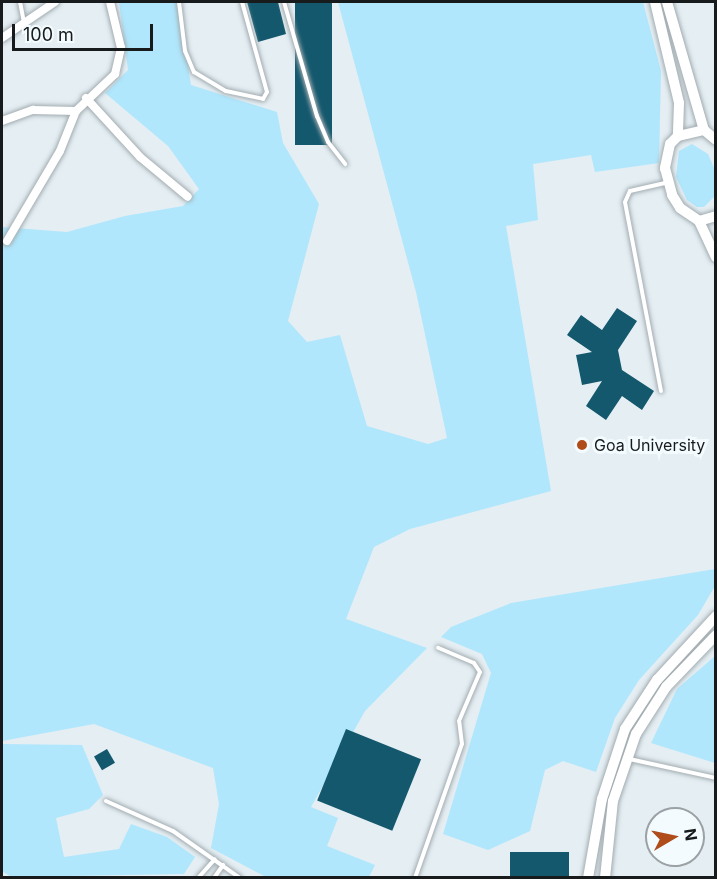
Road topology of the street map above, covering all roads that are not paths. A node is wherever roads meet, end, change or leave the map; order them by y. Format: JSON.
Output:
{"nodes":[{"id":1,"x":20,"y":2,"type":"edge"},
{"id":2,"x":55,"y":2,"type":"edge"},
{"id":3,"x":110,"y":2,"type":"edge"},
{"id":4,"x":179,"y":2,"type":"edge"},
{"id":5,"x":242,"y":2,"type":"edge"},
{"id":6,"x":284,"y":2,"type":"edge"},
{"id":7,"x":655,"y":2,"type":"edge"},
{"id":8,"x":667,"y":2,"type":"edge"},
{"id":9,"x":24,"y":23,"type":"junction"},
{"id":10,"x":2,"y":38,"type":"edge"},
{"id":11,"x":86,"y":98,"type":"junction"},
{"id":12,"x":76,"y":111,"type":"junction"},
{"id":13,"x":2,"y":121,"type":"edge"},
{"id":14,"x":704,"y":130,"type":"junction"},
{"id":15,"x":678,"y":136,"type":"junction"},
{"id":16,"x":716,"y":140,"type":"edge"},
{"id":17,"x":345,"y":164,"type":"dead end"},
{"id":18,"x":668,"y":183,"type":"junction"},
{"id":19,"x":188,"y":197,"type":"dead end"},
{"id":20,"x":716,"y":216,"type":"edge"},
{"id":21,"x":699,"y":221,"type":"junction"},
{"id":22,"x":7,"y":241,"type":"dead end"},
{"id":23,"x":716,"y":257,"type":"edge"},
{"id":24,"x":661,"y":391,"type":"dead end"},
{"id":25,"x":716,"y":616,"type":"edge"},
{"id":26,"x":714,"y":638,"type":"edge"},
{"id":27,"x":438,"y":648,"type":"dead end"},
{"id":28,"x":626,"y":758,"type":"junction"},
{"id":29,"x":716,"y":777,"type":"edge"},
{"id":30,"x":106,"y":801,"type":"dead end"},
{"id":31,"x":215,"y":859,"type":"junction"},
{"id":32,"x":223,"y":865,"type":"junction"},
{"id":33,"x":198,"y":878,"type":"edge"},
{"id":34,"x":214,"y":878,"type":"edge"},
{"id":35,"x":240,"y":878,"type":"edge"},
{"id":36,"x":415,"y":878,"type":"edge"},
{"id":37,"x":588,"y":878,"type":"edge"},
{"id":38,"x":605,"y":878,"type":"edge"}],
"edges":[{"from":1,"to":9,"type":"lane"},
{"from":2,"to":9,"type":"street"},
{"from":3,"to":11,"type":"street"},
{"from":4,"to":5,"type":"lane"},
{"from":6,"to":17,"type":"lane"},
{"from":7,"to":15,"type":"main road"},
{"from":8,"to":14,"type":"main road"},
{"from":9,"to":10,"type":"street"},
{"from":11,"to":12,"type":"street"},
{"from":11,"to":19,"type":"street"},
{"from":12,"to":13,"type":"street"},
{"from":12,"to":22,"type":"street"},
{"from":14,"to":15,"type":"main road"},
{"from":14,"to":16,"type":"main road"},
{"from":15,"to":18,"type":"main road"},
{"from":18,"to":21,"type":"main road"},
{"from":18,"to":24,"type":"lane"},
{"from":20,"to":21,"type":"main road"},
{"from":21,"to":23,"type":"main road"},
{"from":25,"to":37,"type":"main road"},
{"from":26,"to":28,"type":"main road"},
{"from":27,"to":36,"type":"lane"},
{"from":28,"to":29,"type":"lane"},
{"from":28,"to":38,"type":"main road"},
{"from":30,"to":31,"type":"lane"},
{"from":31,"to":32,"type":"lane"},
{"from":31,"to":33,"type":"lane"},
{"from":32,"to":34,"type":"lane"},
{"from":32,"to":35,"type":"lane"}]}
